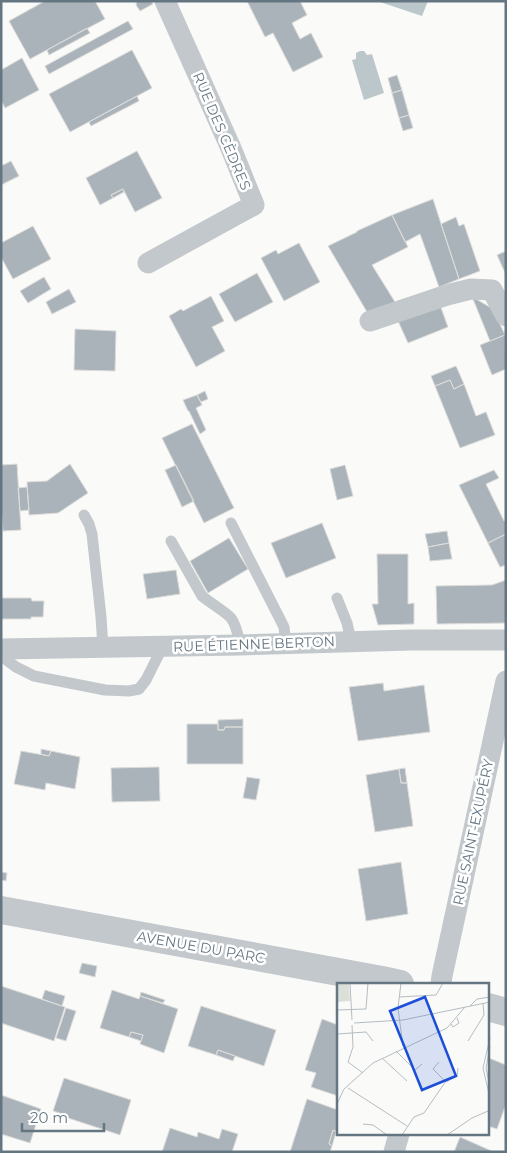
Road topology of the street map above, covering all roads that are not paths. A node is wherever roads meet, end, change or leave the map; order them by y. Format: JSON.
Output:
{"nodes":[{"id":1,"x":166,"y":1,"type":"edge"},
{"id":2,"x":148,"y":263,"type":"dead end"},
{"id":3,"x":506,"y":316,"type":"edge"},
{"id":4,"x":370,"y":321,"type":"dead end"},
{"id":5,"x":84,"y":515,"type":"dead end"},
{"id":6,"x":231,"y":523,"type":"dead end"},
{"id":7,"x":171,"y":541,"type":"dead end"},
{"id":8,"x":337,"y":598,"type":"dead end"},
{"id":9,"x":506,"y":640,"type":"edge"},
{"id":10,"x":351,"y":642,"type":"junction"},
{"id":11,"x":286,"y":644,"type":"junction"},
{"id":12,"x":240,"y":645,"type":"junction"},
{"id":13,"x":164,"y":646,"type":"junction"},
{"id":14,"x":102,"y":648,"type":"junction"},
{"id":15,"x":1,"y":649,"type":"edge"},
{"id":16,"x":1,"y":656,"type":"edge"},
{"id":17,"x":506,"y":681,"type":"edge"},
{"id":18,"x":1,"y":910,"type":"edge"},
{"id":19,"x":396,"y":983,"type":"edge"},
{"id":20,"x":441,"y":983,"type":"edge"},
{"id":21,"x":490,"y":1008,"type":"edge"},
{"id":22,"x":506,"y":1012,"type":"edge"},
{"id":23,"x":399,"y":1136,"type":"edge"},
{"id":24,"x":394,"y":1152,"type":"edge"}],
"edges":[{"from":1,"to":2,"type":"street","name":"RUE DES CÈDRES"},
{"from":3,"to":4,"type":"street"},
{"from":5,"to":14,"type":"lane"},
{"from":6,"to":11,"type":"lane"},
{"from":7,"to":12,"type":"lane"},
{"from":8,"to":10,"type":"lane"},
{"from":9,"to":10,"type":"street","name":"RUE ÉTIENNE BERTON"},
{"from":10,"to":11,"type":"street","name":"RUE ÉTIENNE BERTON"},
{"from":11,"to":12,"type":"street","name":"RUE ÉTIENNE BERTON"},
{"from":12,"to":13,"type":"street","name":"RUE ÉTIENNE BERTON"},
{"from":13,"to":14,"type":"street","name":"RUE ÉTIENNE BERTON"},
{"from":13,"to":16,"type":"lane"},
{"from":14,"to":15,"type":"street","name":"RUE ÉTIENNE BERTON"},
{"from":17,"to":20,"type":"street","name":"RUE SAINT-EXUPÉRY"},
{"from":18,"to":19,"type":"street","name":"AVENUE DU PARC"},
{"from":21,"to":22,"type":"street"},
{"from":23,"to":24,"type":"street"}]}
